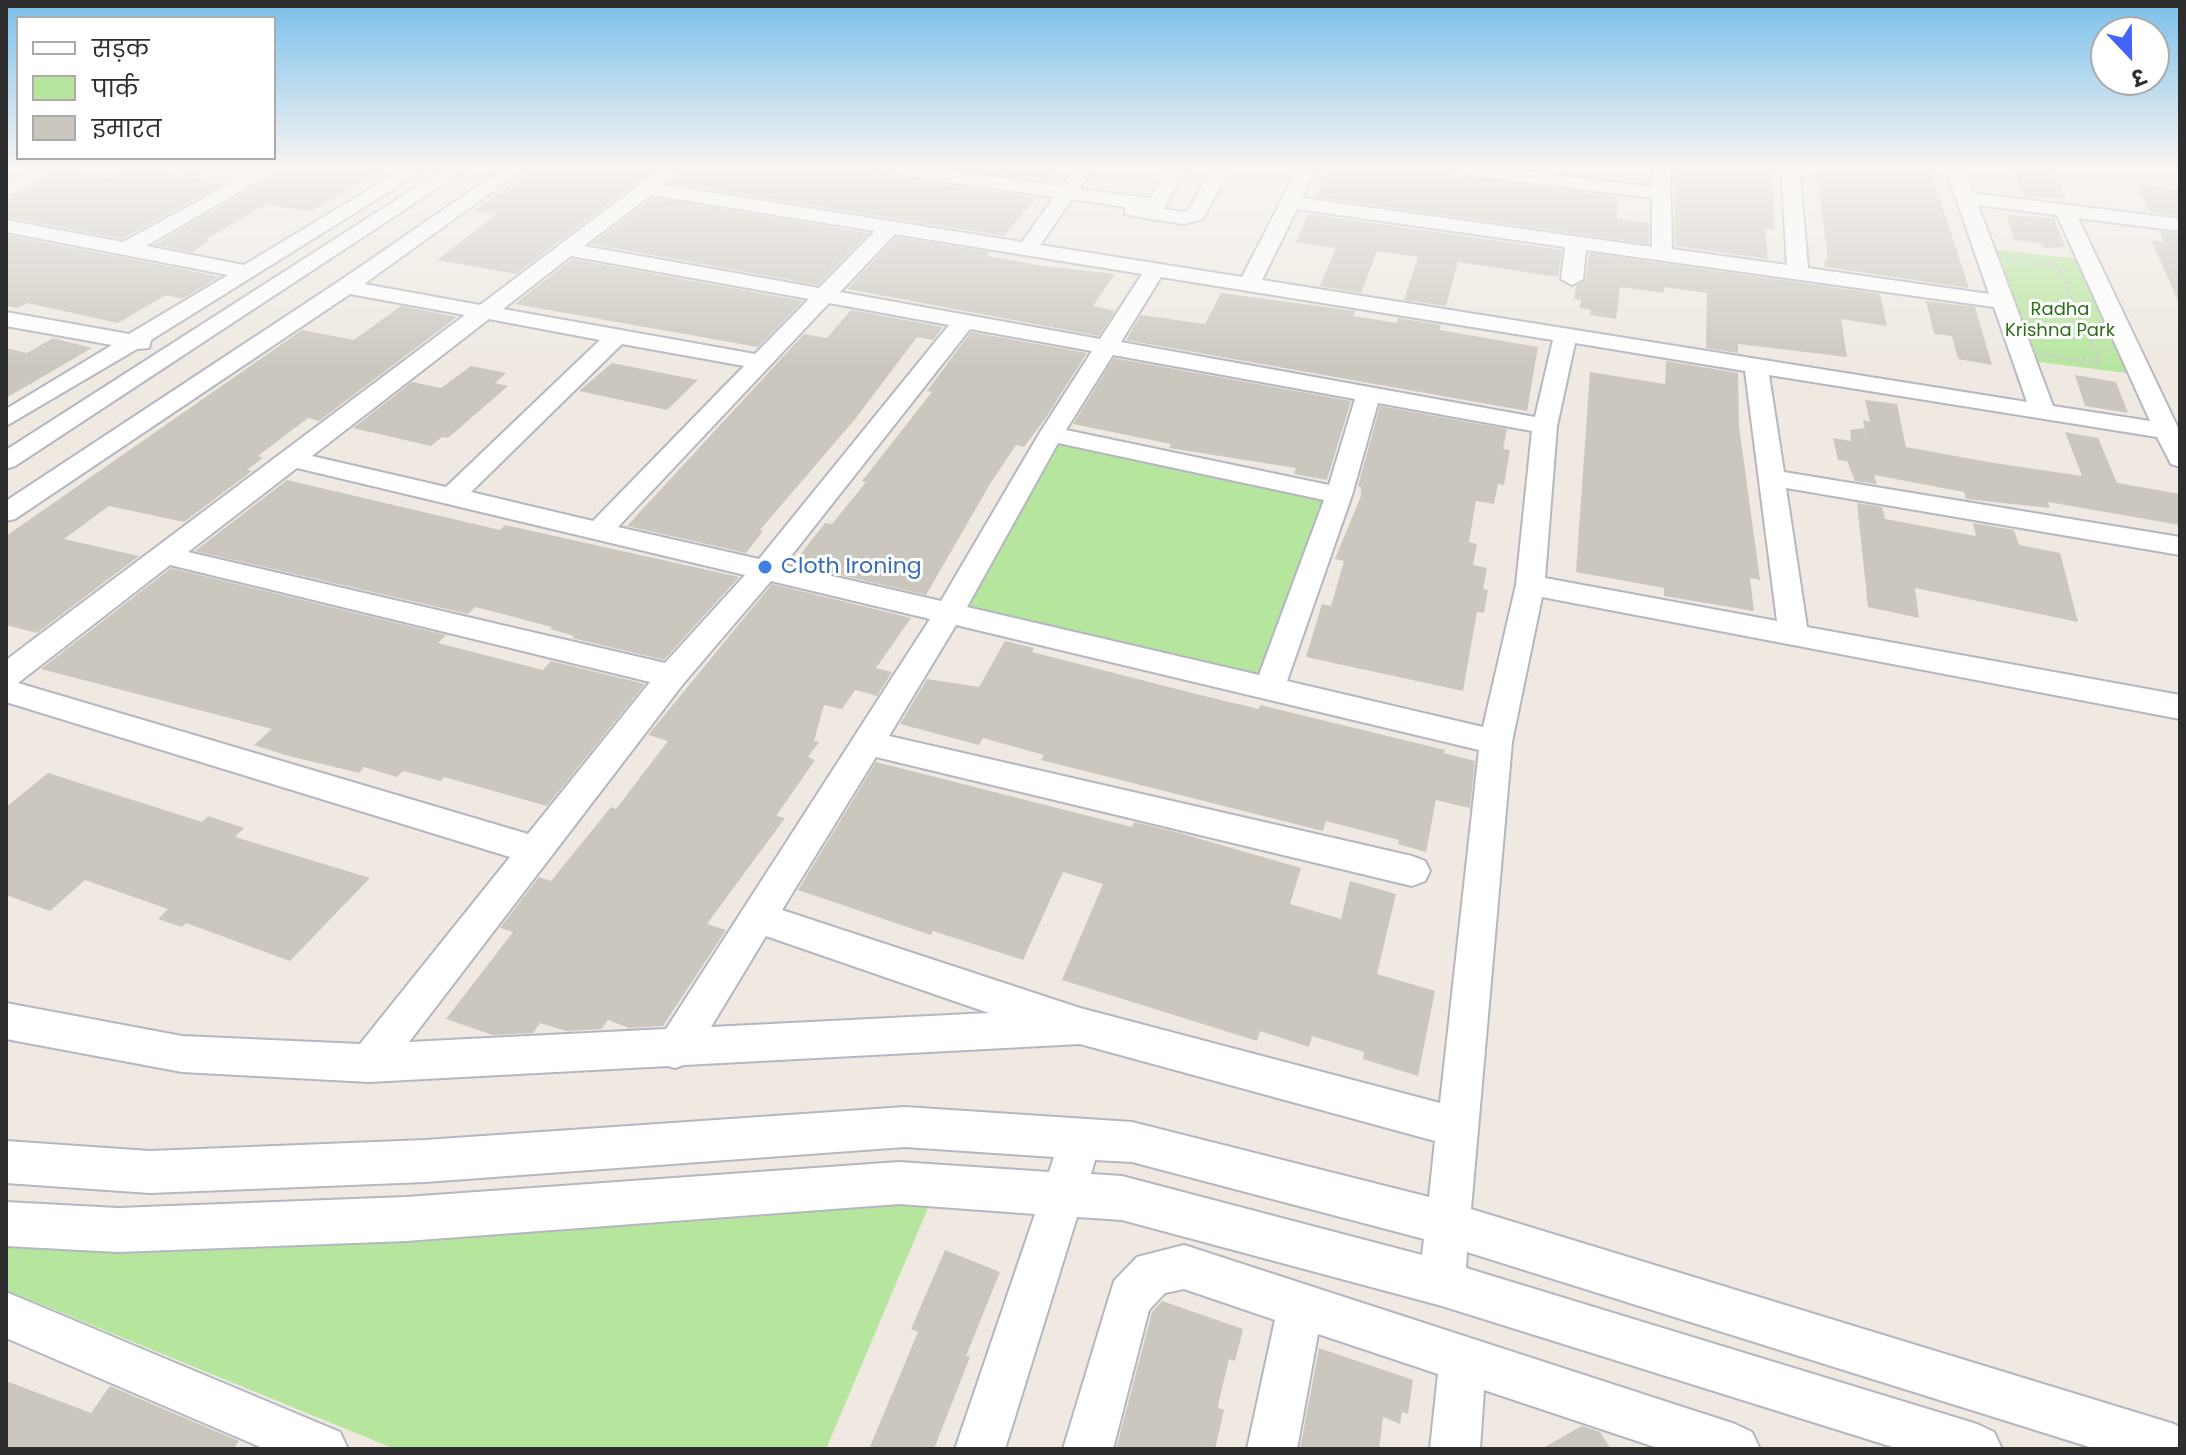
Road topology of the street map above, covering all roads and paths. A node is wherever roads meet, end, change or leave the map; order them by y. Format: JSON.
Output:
{"nodes":[{"id":1,"x":50,"y":234,"type":"edge"},
{"id":2,"x":153,"y":234,"type":"edge"},
{"id":3,"x":310,"y":234,"type":"edge"},
{"id":4,"x":359,"y":234,"type":"edge"},
{"id":5,"x":422,"y":234,"type":"edge"},
{"id":6,"x":586,"y":234,"type":"edge"},
{"id":7,"x":883,"y":234,"type":"edge"},
{"id":8,"x":933,"y":234,"type":"edge"},
{"id":9,"x":1038,"y":234,"type":"edge"},
{"id":10,"x":1274,"y":234,"type":"edge"},
{"id":11,"x":1513,"y":234,"type":"edge"},
{"id":12,"x":1662,"y":234,"type":"edge"},
{"id":13,"x":1795,"y":234,"type":"edge"},
{"id":14,"x":1978,"y":234,"type":"edge"},
{"id":15,"x":2076,"y":234,"type":"edge"},
{"id":16,"x":1576,"y":243,"type":"junction"},
{"id":17,"x":128,"y":248,"type":"junction"},
{"id":18,"x":567,"y":249,"type":"junction"},
{"id":19,"x":1027,"y":249,"type":"junction"},
{"id":20,"x":1096,"y":252,"type":"dead end"},
{"id":21,"x":1662,"y":255,"type":"junction"},
{"id":22,"x":2058,"y":266,"type":"joint"},
{"id":23,"x":1155,"y":270,"type":"junction"},
{"id":24,"x":248,"y":272,"type":"junction"},
{"id":25,"x":1798,"y":275,"type":"junction"},
{"id":26,"x":1572,"y":279,"type":"dead end"},
{"id":27,"x":1251,"y":280,"type":"junction"},
{"id":28,"x":346,"y":287,"type":"junction"},
{"id":29,"x":824,"y":296,"type":"junction"},
{"id":30,"x":2003,"y":302,"type":"junction"},
{"id":31,"x":483,"y":312,"type":"junction"},
{"id":32,"x":7,"y":319,"type":"edge"},
{"id":33,"x":964,"y":321,"type":"junction"},
{"id":34,"x":1565,"y":335,"type":"junction"},
{"id":35,"x":617,"y":336,"type":"junction"},
{"id":36,"x":131,"y":342,"type":"junction"},
{"id":37,"x":1106,"y":347,"type":"junction"},
{"id":38,"x":182,"y":350,"type":"junction"},
{"id":39,"x":760,"y":362,"type":"junction"},
{"id":40,"x":1756,"y":366,"type":"junction"},
{"id":41,"x":1369,"y":394,"type":"junction"},
{"id":42,"x":2043,"y":412,"type":"junction"},
{"id":43,"x":6,"y":419,"type":"edge"},
{"id":44,"x":1545,"y":426,"type":"junction"},
{"id":45,"x":2166,"y":431,"type":"junction"},
{"id":46,"x":1051,"y":434,"type":"junction"},
{"id":47,"x":293,"y":459,"type":"junction"},
{"id":48,"x":2180,"y":459,"type":"edge"},
{"id":49,"x":6,"y":461,"type":"edge"},
{"id":50,"x":1772,"y":478,"type":"junction"},
{"id":51,"x":1339,"y":495,"type":"junction"},
{"id":52,"x":452,"y":496,"type":"junction"},
{"id":53,"x":6,"y":513,"type":"edge"},
{"id":54,"x":599,"y":531,"type":"junction"},
{"id":55,"x":2180,"y":546,"type":"edge"},
{"id":56,"x":164,"y":555,"type":"junction"},
{"id":57,"x":765,"y":570,"type":"junction"},
{"id":58,"x":1530,"y":585,"type":"junction"},
{"id":59,"x":949,"y":613,"type":"junction"},
{"id":60,"x":1794,"y":637,"type":"junction"},
{"id":61,"x":6,"y":676,"type":"edge"},
{"id":62,"x":672,"y":676,"type":"junction"},
{"id":63,"x":1269,"y":689,"type":"junction"},
{"id":64,"x":6,"y":691,"type":"edge"},
{"id":65,"x":2180,"y":707,"type":"edge"},
{"id":66,"x":1496,"y":742,"type":"junction"},
{"id":67,"x":867,"y":743,"type":"junction"},
{"id":68,"x":536,"y":851,"type":"junction"},
{"id":69,"x":1412,"y":871,"type":"dead end"},
{"id":70,"x":755,"y":917,"type":"junction"},
{"id":71,"x":6,"y":1021,"type":"edge"},
{"id":72,"x":1080,"y":1026,"type":"junction"},
{"id":73,"x":675,"y":1050,"type":"junction"},
{"id":74,"x":369,"y":1063,"type":"junction"},
{"id":75,"x":1456,"y":1127,"type":"junction"},
{"id":76,"x":1081,"y":1138,"type":"junction"},
{"id":77,"x":6,"y":1162,"type":"edge"},
{"id":78,"x":1063,"y":1194,"type":"junction"},
{"id":79,"x":1446,"y":1223,"type":"junction"},
{"id":80,"x":6,"y":1224,"type":"edge"},
{"id":81,"x":1442,"y":1283,"type":"junction"},
{"id":82,"x":1301,"y":1305,"type":"junction"},
{"id":83,"x":6,"y":1315,"type":"edge"},
{"id":84,"x":1463,"y":1359,"type":"junction"},
{"id":85,"x":323,"y":1449,"type":"edge"},
{"id":86,"x":980,"y":1449,"type":"edge"},
{"id":87,"x":1088,"y":1449,"type":"edge"},
{"id":88,"x":1272,"y":1449,"type":"edge"},
{"id":89,"x":1455,"y":1449,"type":"edge"},
{"id":90,"x":1735,"y":1449,"type":"edge"},
{"id":91,"x":1977,"y":1449,"type":"edge"},
{"id":92,"x":2174,"y":1449,"type":"edge"}],
"edges":[{"from":1,"to":17,"type":"street"},
{"from":2,"to":17,"type":"street"},
{"from":3,"to":24,"type":"street"},
{"from":4,"to":38,"type":"street"},
{"from":5,"to":28,"type":"street"},
{"from":6,"to":18,"type":"street"},
{"from":7,"to":29,"type":"street"},
{"from":8,"to":19,"type":"street"},
{"from":9,"to":19,"type":"street"},
{"from":10,"to":27,"type":"street"},
{"from":11,"to":16,"type":"street"},
{"from":12,"to":21,"type":"street"},
{"from":13,"to":25,"type":"street"},
{"from":14,"to":30,"type":"street"},
{"from":15,"to":45,"type":"street"},
{"from":16,"to":21,"type":"street"},
{"from":16,"to":26,"type":"street"},
{"from":17,"to":24,"type":"street"},
{"from":18,"to":29,"type":"street"},
{"from":18,"to":31,"type":"street"},
{"from":19,"to":23,"type":"street"},
{"from":20,"to":27,"type":"street"},
{"from":21,"to":25,"type":"street"},
{"from":22,"to":22,"type":"path"},
{"from":23,"to":27,"type":"street"},
{"from":23,"to":37,"type":"street"},
{"from":24,"to":36,"type":"street"},
{"from":25,"to":30,"type":"street"},
{"from":27,"to":34,"type":"street"},
{"from":28,"to":31,"type":"street"},
{"from":28,"to":53,"type":"street"},
{"from":29,"to":33,"type":"street"},
{"from":29,"to":39,"type":"street"},
{"from":30,"to":42,"type":"street"},
{"from":31,"to":35,"type":"street"},
{"from":31,"to":47,"type":"street"},
{"from":32,"to":36,"type":"street"},
{"from":33,"to":37,"type":"street"},
{"from":33,"to":57,"type":"street"},
{"from":34,"to":40,"type":"street"},
{"from":34,"to":44,"type":"street"},
{"from":35,"to":39,"type":"street"},
{"from":35,"to":52,"type":"street"},
{"from":36,"to":38,"type":"street"},
{"from":36,"to":43,"type":"street"},
{"from":37,"to":41,"type":"street"},
{"from":37,"to":46,"type":"street"},
{"from":38,"to":49,"type":"street"},
{"from":39,"to":54,"type":"street"},
{"from":40,"to":42,"type":"street"},
{"from":40,"to":50,"type":"street"},
{"from":41,"to":44,"type":"street"},
{"from":41,"to":51,"type":"street"},
{"from":42,"to":45,"type":"street"},
{"from":44,"to":58,"type":"street"},
{"from":45,"to":48,"type":"street"},
{"from":46,"to":51,"type":"street"},
{"from":46,"to":59,"type":"street"},
{"from":47,"to":52,"type":"street"},
{"from":47,"to":56,"type":"street"},
{"from":50,"to":55,"type":"street"},
{"from":50,"to":60,"type":"street"},
{"from":51,"to":63,"type":"street"},
{"from":52,"to":54,"type":"street"},
{"from":54,"to":57,"type":"street"},
{"from":56,"to":61,"type":"street"},
{"from":56,"to":62,"type":"street"},
{"from":57,"to":59,"type":"street"},
{"from":57,"to":62,"type":"street"},
{"from":58,"to":60,"type":"street"},
{"from":58,"to":66,"type":"street"},
{"from":59,"to":63,"type":"street"},
{"from":59,"to":67,"type":"street"},
{"from":60,"to":65,"type":"street"},
{"from":62,"to":68,"type":"street"},
{"from":63,"to":66,"type":"street"},
{"from":64,"to":68,"type":"street"},
{"from":66,"to":75,"type":"street"},
{"from":67,"to":69,"type":"street"},
{"from":67,"to":70,"type":"street"},
{"from":68,"to":74,"type":"street"},
{"from":70,"to":72,"type":"street"},
{"from":70,"to":73,"type":"street"},
{"from":71,"to":74,"type":"street"},
{"from":72,"to":73,"type":"street"},
{"from":72,"to":75,"type":"street"},
{"from":73,"to":74,"type":"street"},
{"from":75,"to":79,"type":"street"},
{"from":76,"to":77,"type":"street"},
{"from":76,"to":78,"type":"street"},
{"from":76,"to":79,"type":"street"},
{"from":78,"to":80,"type":"street"},
{"from":78,"to":81,"type":"street"},
{"from":78,"to":86,"type":"street"},
{"from":79,"to":81,"type":"street"},
{"from":79,"to":92,"type":"street"},
{"from":81,"to":91,"type":"street"},
{"from":82,"to":84,"type":"street"},
{"from":82,"to":87,"type":"street"},
{"from":82,"to":88,"type":"street"},
{"from":83,"to":85,"type":"street"},
{"from":84,"to":89,"type":"street"},
{"from":84,"to":90,"type":"street"}]}
